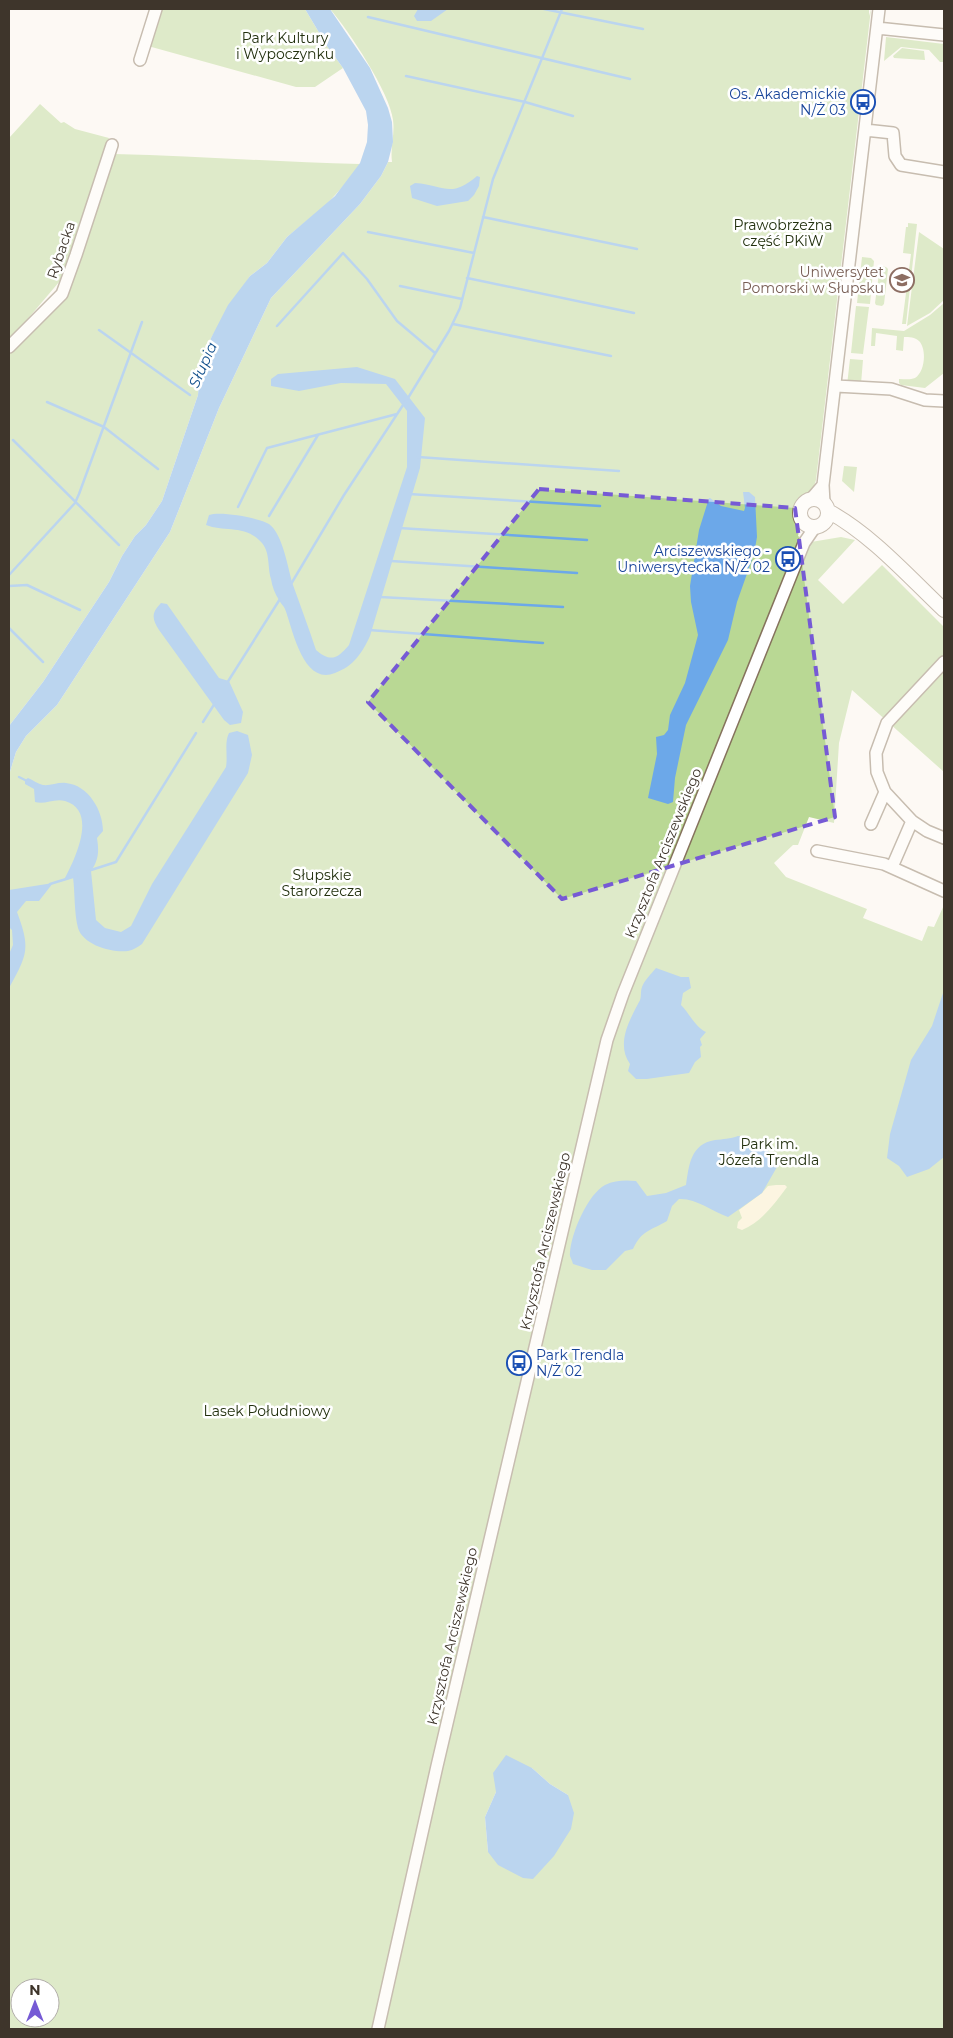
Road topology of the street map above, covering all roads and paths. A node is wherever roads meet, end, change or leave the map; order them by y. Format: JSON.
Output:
{"nodes":[{"id":1,"x":156,"y":9,"type":"edge"},
{"id":2,"x":879,"y":9,"type":"edge"},
{"id":3,"x":877,"y":28,"type":"junction"},
{"id":4,"x":944,"y":36,"type":"edge"},
{"id":5,"x":140,"y":60,"type":"dead end"},
{"id":6,"x":865,"y":130,"type":"junction"},
{"id":7,"x":112,"y":145,"type":"dead end"},
{"id":8,"x":944,"y":172,"type":"edge"},
{"id":9,"x":9,"y":347,"type":"edge"},
{"id":10,"x":836,"y":386,"type":"junction"},
{"id":11,"x":944,"y":401,"type":"edge"},
{"id":12,"x":818,"y":515,"type":"junction"},
{"id":13,"x":944,"y":610,"type":"edge"},
{"id":14,"x":944,"y":662,"type":"edge"},
{"id":15,"x":885,"y":792,"type":"junction"},
{"id":16,"x":912,"y":821,"type":"junction"},
{"id":17,"x":871,"y":824,"type":"dead end"},
{"id":18,"x":944,"y":838,"type":"edge"},
{"id":19,"x":817,"y":851,"type":"dead end"},
{"id":20,"x":892,"y":867,"type":"junction"},
{"id":21,"x":944,"y":891,"type":"edge"},
{"id":22,"x":378,"y":2029,"type":"edge"}],
"edges":[{"from":1,"to":5,"type":"street"},
{"from":2,"to":3,"type":"street","name":"Krzysztofa Arciszewskiego"},
{"from":3,"to":4,"type":"street"},
{"from":3,"to":6,"type":"street","name":"Krzysztofa Arciszewskiego"},
{"from":6,"to":8,"type":"street"},
{"from":6,"to":10,"type":"street","name":"Krzysztofa Arciszewskiego"},
{"from":7,"to":9,"type":"street","name":"Rybacka"},
{"from":10,"to":11,"type":"street"},
{"from":10,"to":12,"type":"street","name":"Krzysztofa Arciszewskiego"},
{"from":12,"to":13,"type":"main road"},
{"from":12,"to":22,"type":"street","name":"Krzysztofa Arciszewskiego"},
{"from":14,"to":15,"type":"street"},
{"from":15,"to":16,"type":"street"},
{"from":15,"to":17,"type":"street"},
{"from":16,"to":18,"type":"street"},
{"from":16,"to":20,"type":"street"},
{"from":19,"to":20,"type":"street"},
{"from":20,"to":21,"type":"street"}]}
